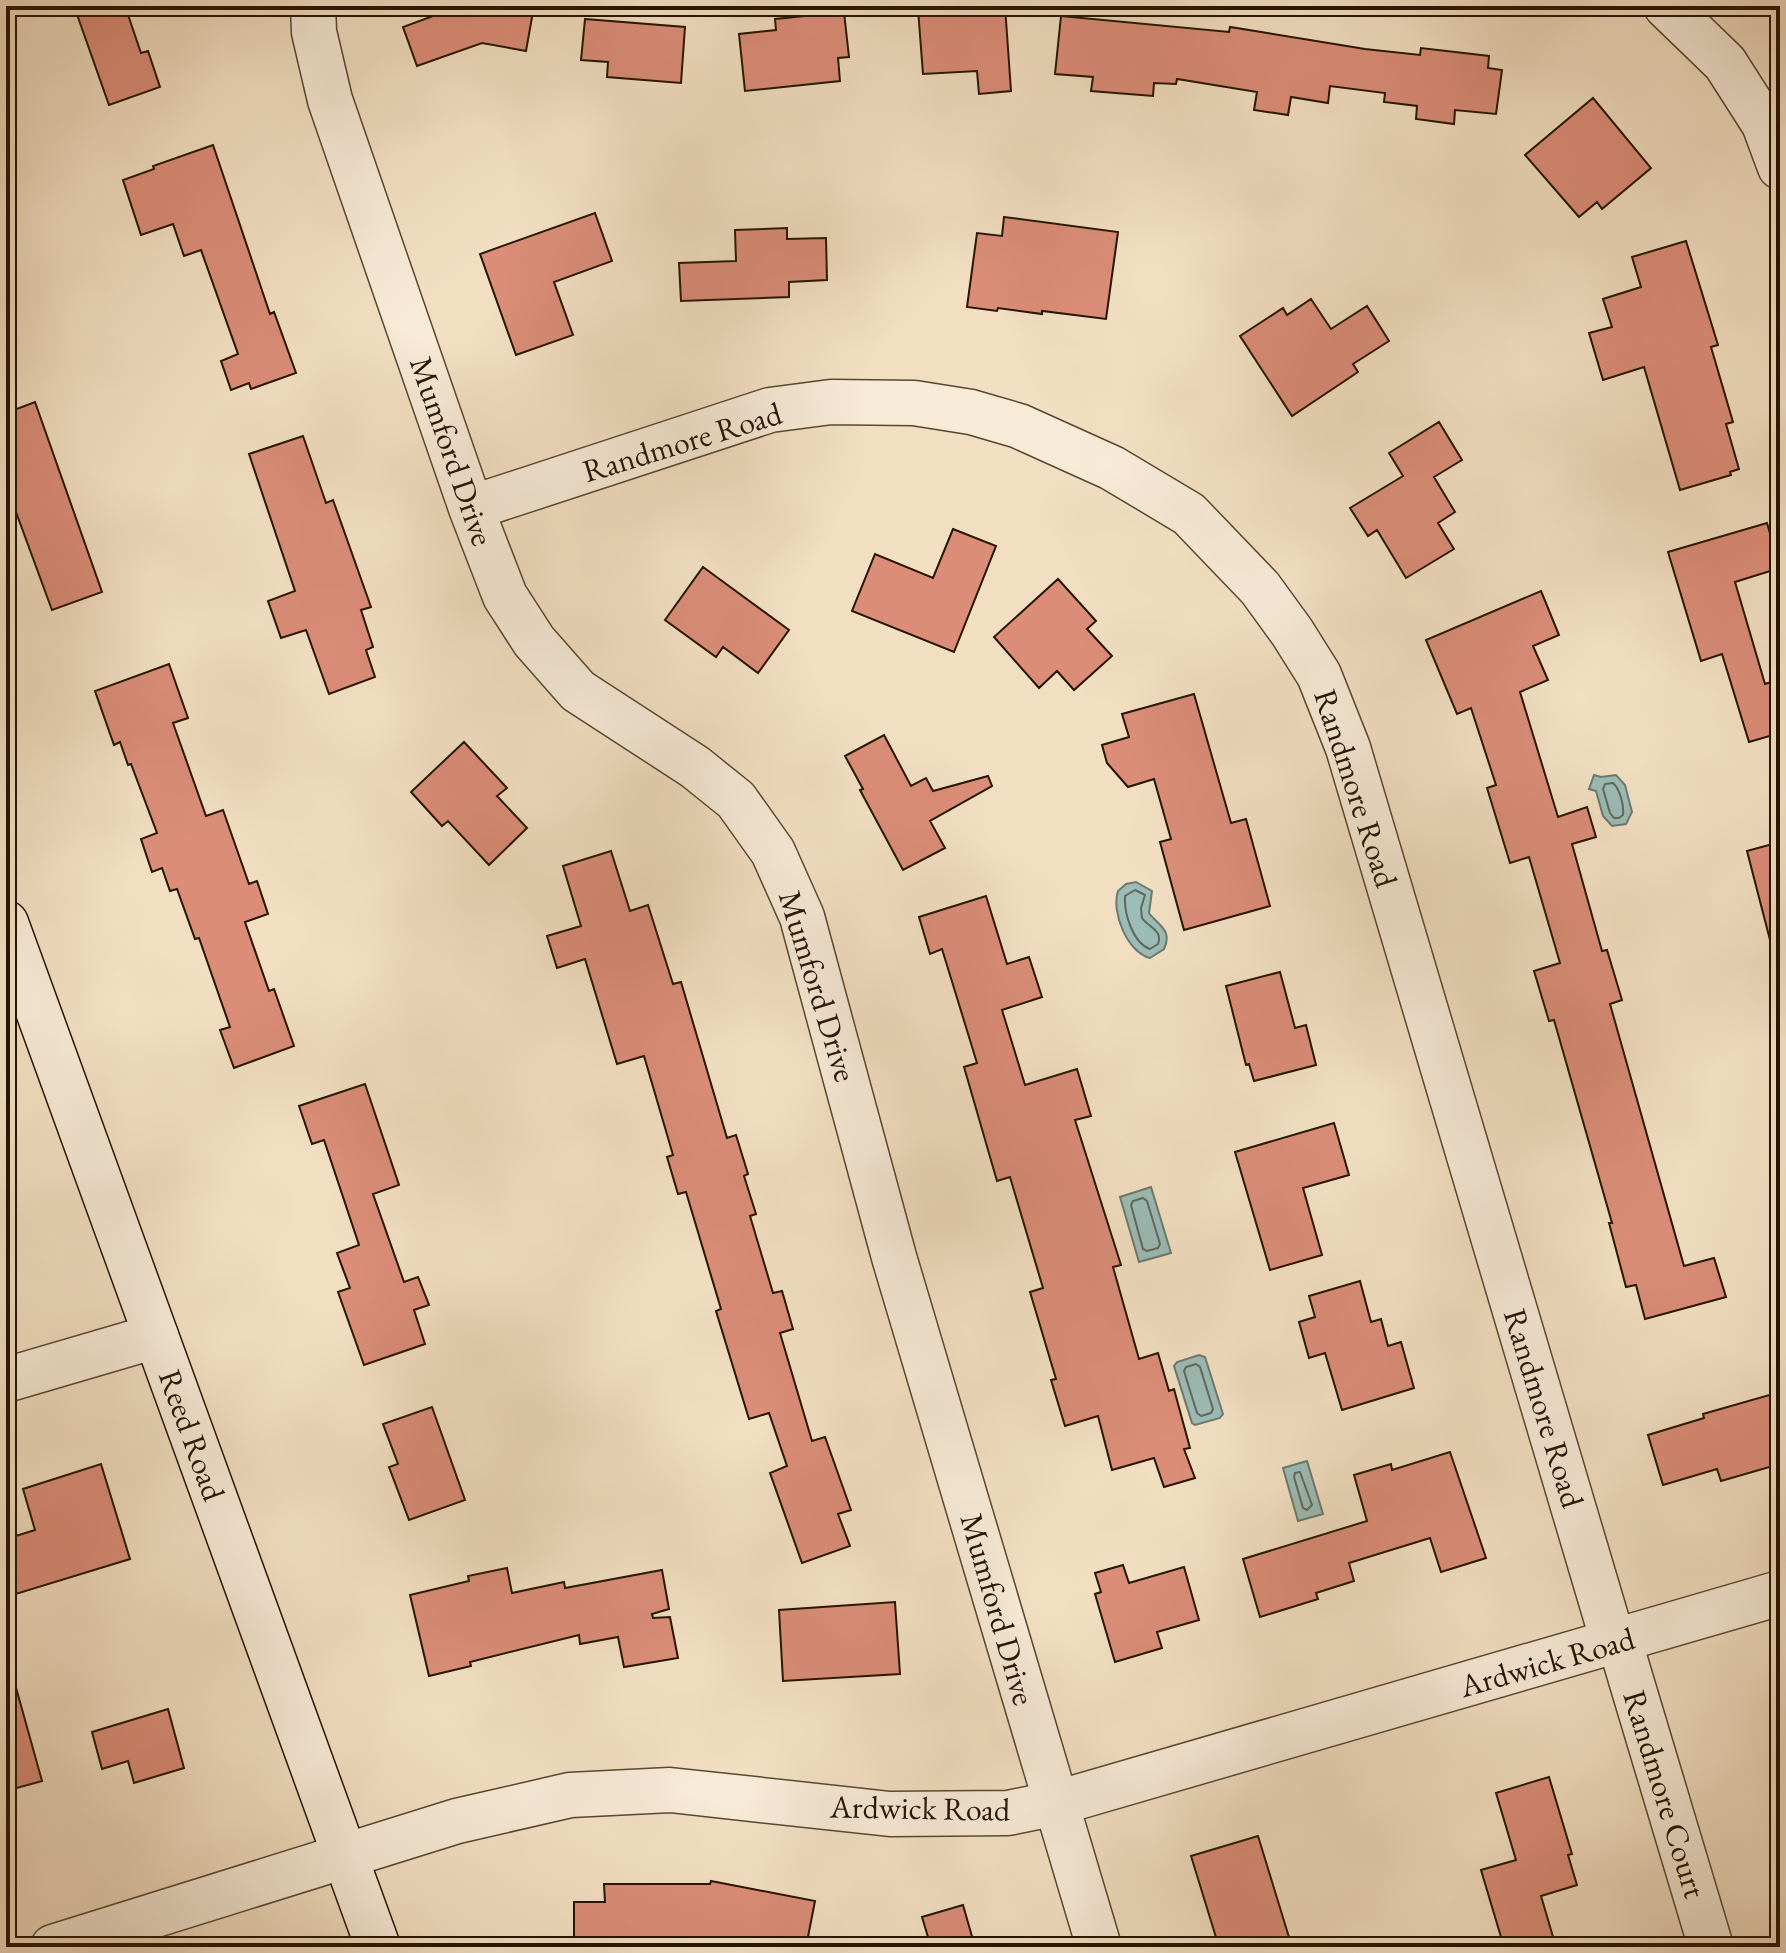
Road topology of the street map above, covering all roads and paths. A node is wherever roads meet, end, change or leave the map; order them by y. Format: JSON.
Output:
{"nodes":[{"id":1,"x":313,"y":6,"type":"edge"},
{"id":2,"x":1666,"y":6,"type":"edge"},
{"id":3,"x":1780,"y":167,"type":"edge"},
{"id":4,"x":471,"y":508,"type":"junction"},
{"id":5,"x":6,"y":923,"type":"edge"},
{"id":6,"x":156,"y":1336,"type":"junction"},
{"id":7,"x":6,"y":1380,"type":"edge"},
{"id":8,"x":1780,"y":1593,"type":"edge"},
{"id":9,"x":1616,"y":1642,"type":"junction"},
{"id":10,"x":1057,"y":1803,"type":"junction"},
{"id":11,"x":345,"y":1858,"type":"junction"},
{"id":12,"x":53,"y":1947,"type":"edge"},
{"id":13,"x":378,"y":1947,"type":"edge"},
{"id":14,"x":1099,"y":1947,"type":"edge"},
{"id":15,"x":1711,"y":1947,"type":"edge"}],
"edges":[{"from":1,"to":4,"type":"street","name":"Mumford Drive"},
{"from":2,"to":3,"type":"street"},
{"from":4,"to":9,"type":"street","name":"Randmore Road"},
{"from":4,"to":10,"type":"street","name":"Mumford Drive"},
{"from":5,"to":6,"type":"street","name":"Reed Road"},
{"from":6,"to":7,"type":"street"},
{"from":6,"to":11,"type":"street","name":"Reed Road"},
{"from":8,"to":9,"type":"street","name":"Ardwick Road"},
{"from":9,"to":10,"type":"street","name":"Ardwick Road"},
{"from":9,"to":15,"type":"street","name":"Randmore Court"},
{"from":10,"to":11,"type":"street","name":"Ardwick Road"},
{"from":10,"to":14,"type":"street","name":"Mumford Drive"},
{"from":11,"to":12,"type":"street","name":"Ardwick Road"},
{"from":11,"to":13,"type":"street","name":"Reed Road"}]}
